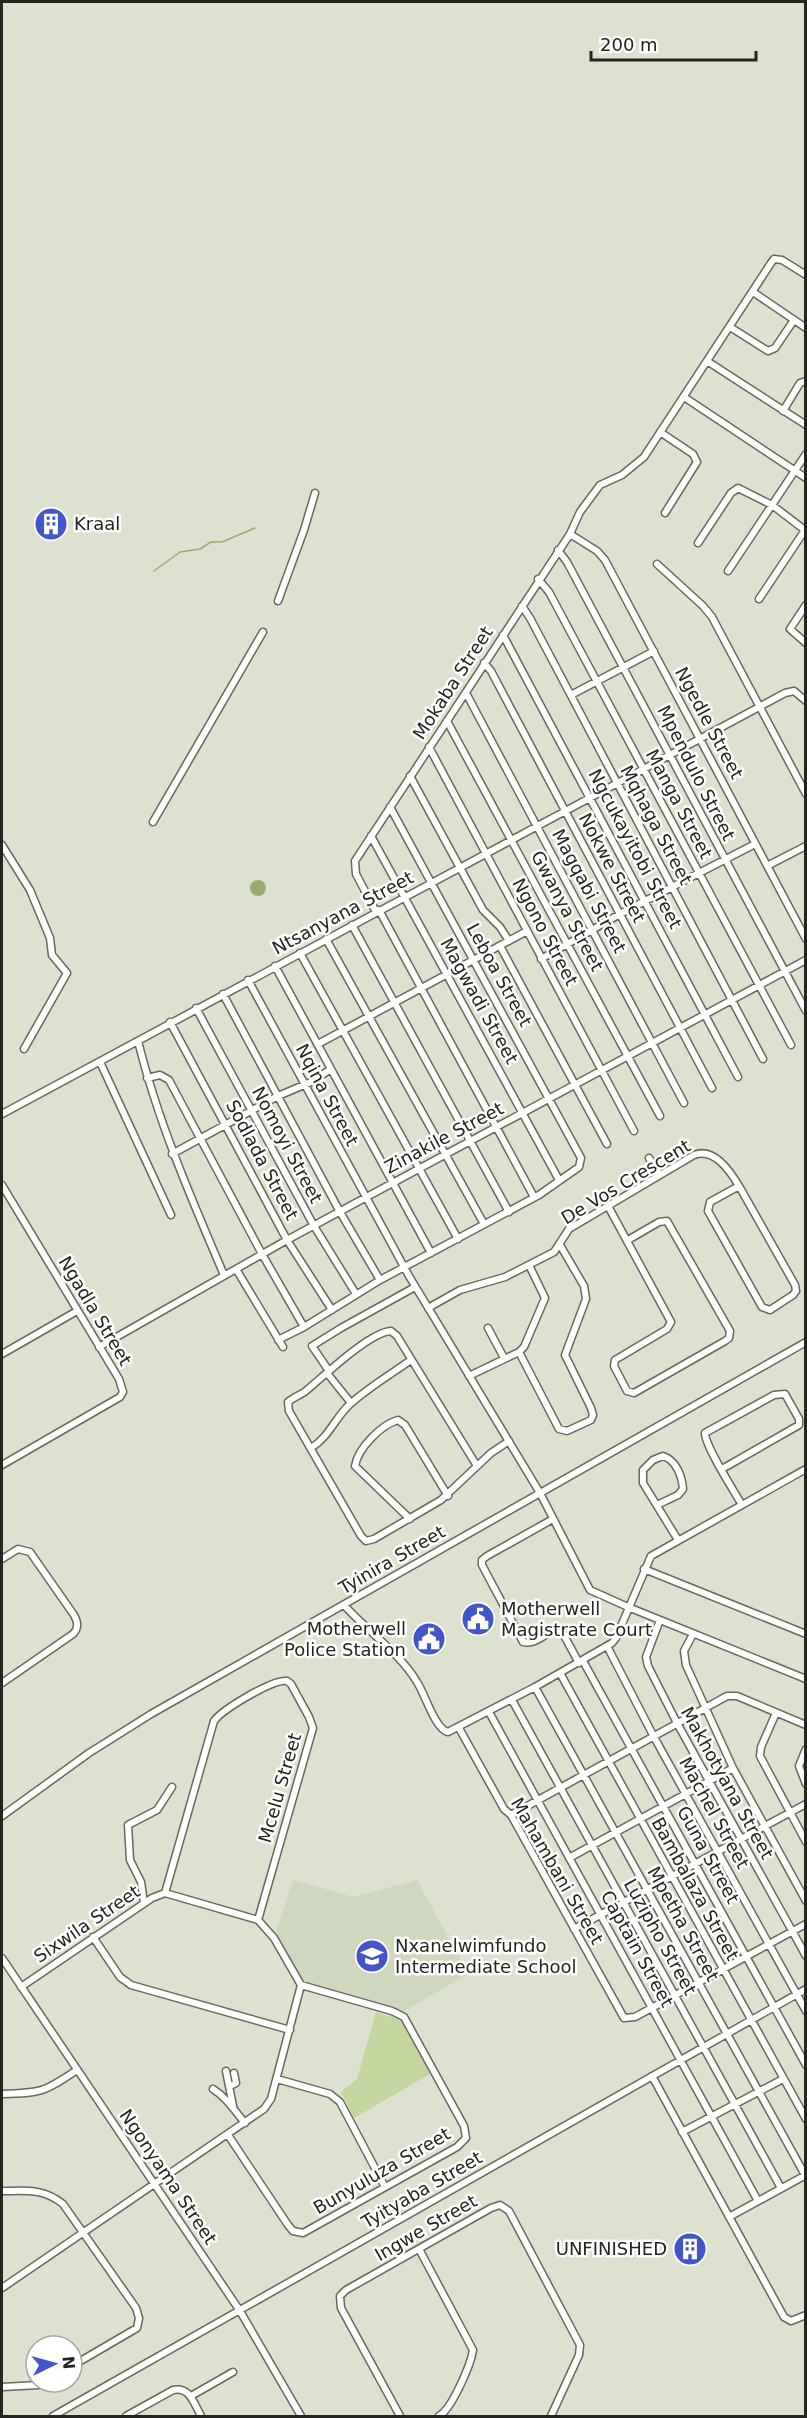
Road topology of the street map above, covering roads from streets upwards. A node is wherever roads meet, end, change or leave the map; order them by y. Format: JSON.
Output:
{"nodes":[{"id":1,"x":806,"y":275,"type":"edge"},
{"id":2,"x":753,"y":292,"type":"junction"},
{"id":3,"x":794,"y":320,"type":"junction"},
{"id":4,"x":730,"y":327,"type":"junction"},
{"id":5,"x":806,"y":328,"type":"edge"},
{"id":6,"x":707,"y":361,"type":"junction"},
{"id":7,"x":806,"y":381,"type":"edge"},
{"id":8,"x":684,"y":397,"type":"junction"},
{"id":9,"x":783,"y":411,"type":"junction"},
{"id":10,"x":806,"y":425,"type":"edge"},
{"id":11,"x":660,"y":432,"type":"junction"},
{"id":12,"x":806,"y":454,"type":"edge"},
{"id":13,"x":795,"y":470,"type":"junction"},
{"id":14,"x":806,"y":478,"type":"edge"},
{"id":15,"x":315,"y":493,"type":"dead end"},
{"id":16,"x":772,"y":505,"type":"junction"},
{"id":17,"x":665,"y":513,"type":"dead end"},
{"id":18,"x":805,"y":530,"type":"edge"},
{"id":19,"x":570,"y":534,"type":"junction"},
{"id":20,"x":698,"y":543,"type":"dead end"},
{"id":21,"x":558,"y":550,"type":"junction"},
{"id":22,"x":657,"y":564,"type":"dead end"},
{"id":23,"x":728,"y":571,"type":"dead end"},
{"id":24,"x":538,"y":579,"type":"junction"},
{"id":25,"x":759,"y":599,"type":"dead end"},
{"id":26,"x":278,"y":601,"type":"dead end"},
{"id":27,"x":806,"y":605,"type":"edge"},
{"id":28,"x":522,"y":606,"type":"junction"},
{"id":29,"x":264,"y":632,"type":"dead end"},
{"id":30,"x":503,"y":635,"type":"junction"},
{"id":31,"x":806,"y":643,"type":"edge"},
{"id":32,"x":654,"y":651,"type":"junction"},
{"id":33,"x":484,"y":663,"type":"junction"},
{"id":34,"x":623,"y":667,"type":"junction"},
{"id":35,"x":596,"y":681,"type":"junction"},
{"id":36,"x":466,"y":693,"type":"junction"},
{"id":37,"x":571,"y":695,"type":"junction"},
{"id":38,"x":806,"y":701,"type":"edge"},
{"id":39,"x":760,"y":707,"type":"junction"},
{"id":40,"x":447,"y":721,"type":"junction"},
{"id":41,"x":699,"y":738,"type":"junction"},
{"id":42,"x":429,"y":747,"type":"junction"},
{"id":43,"x":669,"y":754,"type":"junction"},
{"id":44,"x":643,"y":768,"type":"junction"},
{"id":45,"x":410,"y":776,"type":"junction"},
{"id":46,"x":617,"y":782,"type":"junction"},
{"id":47,"x":806,"y":794,"type":"edge"},
{"id":48,"x":591,"y":796,"type":"junction"},
{"id":49,"x":390,"y":807,"type":"junction"},
{"id":50,"x":565,"y":810,"type":"junction"},
{"id":51,"x":153,"y":822,"type":"dead end"},
{"id":52,"x":537,"y":825,"type":"junction"},
{"id":53,"x":371,"y":836,"type":"junction"},
{"id":54,"x":511,"y":839,"type":"junction"},
{"id":55,"x":755,"y":844,"type":"junction"},
{"id":56,"x":2,"y":845,"type":"edge"},
{"id":57,"x":806,"y":846,"type":"edge"},
{"id":58,"x":486,"y":853,"type":"junction"},
{"id":59,"x":724,"y":861,"type":"junction"},
{"id":60,"x":767,"y":866,"type":"junction"},
{"id":61,"x":459,"y":867,"type":"junction"},
{"id":62,"x":699,"y":873,"type":"junction"},
{"id":63,"x":432,"y":882,"type":"junction"},
{"id":64,"x":672,"y":887,"type":"junction"},
{"id":65,"x":405,"y":897,"type":"junction"},
{"id":66,"x":646,"y":901,"type":"junction"},
{"id":67,"x":377,"y":911,"type":"junction"},
{"id":68,"x":620,"y":914,"type":"junction"},
{"id":69,"x":352,"y":925,"type":"junction"},
{"id":70,"x":593,"y":929,"type":"junction"},
{"id":71,"x":527,"y":931,"type":"junction"},
{"id":72,"x":326,"y":939,"type":"junction"},
{"id":73,"x":806,"y":939,"type":"edge"},
{"id":74,"x":509,"y":941,"type":"junction"},
{"id":75,"x":567,"y":944,"type":"junction"},
{"id":76,"x":501,"y":946,"type":"junction"},
{"id":77,"x":300,"y":952,"type":"junction"},
{"id":78,"x":541,"y":958,"type":"junction"},
{"id":79,"x":473,"y":960,"type":"junction"},
{"id":80,"x":806,"y":960,"type":"edge"},
{"id":81,"x":275,"y":966,"type":"junction"},
{"id":82,"x":784,"y":971,"type":"junction"},
{"id":83,"x":447,"y":974,"type":"junction"},
{"id":84,"x":248,"y":980,"type":"junction"},
{"id":85,"x":757,"y":985,"type":"junction"},
{"id":86,"x":421,"y":988,"type":"junction"},
{"id":87,"x":223,"y":994,"type":"junction"},
{"id":88,"x":731,"y":999,"type":"junction"},
{"id":89,"x":395,"y":1002,"type":"junction"},
{"id":90,"x":196,"y":1008,"type":"junction"},
{"id":91,"x":806,"y":1011,"type":"edge"},
{"id":92,"x":705,"y":1013,"type":"junction"},
{"id":93,"x":369,"y":1016,"type":"junction"},
{"id":94,"x":170,"y":1022,"type":"junction"},
{"id":95,"x":680,"y":1027,"type":"junction"},
{"id":96,"x":344,"y":1030,"type":"junction"},
{"id":97,"x":138,"y":1041,"type":"junction"},
{"id":98,"x":653,"y":1042,"type":"junction"},
{"id":99,"x":318,"y":1044,"type":"junction"},
{"id":100,"x":791,"y":1046,"type":"dead end"},
{"id":101,"x":24,"y":1049,"type":"dead end"},
{"id":102,"x":627,"y":1056,"type":"junction"},
{"id":103,"x":763,"y":1059,"type":"dead end"},
{"id":104,"x":99,"y":1062,"type":"junction"},
{"id":105,"x":332,"y":1070,"type":"junction"},
{"id":106,"x":601,"y":1070,"type":"junction"},
{"id":107,"x":738,"y":1077,"type":"dead end"},
{"id":108,"x":147,"y":1078,"type":"junction"},
{"id":109,"x":304,"y":1084,"type":"junction"},
{"id":110,"x":575,"y":1084,"type":"junction"},
{"id":111,"x":712,"y":1088,"type":"dead end"},
{"id":112,"x":278,"y":1096,"type":"junction"},
{"id":113,"x":549,"y":1098,"type":"junction"},
{"id":114,"x":684,"y":1103,"type":"dead end"},
{"id":115,"x":252,"y":1110,"type":"junction"},
{"id":116,"x":523,"y":1112,"type":"junction"},
{"id":117,"x":2,"y":1114,"type":"edge"},
{"id":118,"x":660,"y":1116,"type":"dead end"},
{"id":119,"x":226,"y":1125,"type":"junction"},
{"id":120,"x":497,"y":1127,"type":"junction"},
{"id":121,"x":634,"y":1131,"type":"dead end"},
{"id":122,"x":200,"y":1140,"type":"junction"},
{"id":123,"x":471,"y":1141,"type":"junction"},
{"id":124,"x":606,"y":1144,"type":"dead end"},
{"id":125,"x":172,"y":1154,"type":"junction"},
{"id":126,"x":446,"y":1154,"type":"junction"},
{"id":127,"x":649,"y":1158,"type":"dead end"},
{"id":128,"x":420,"y":1168,"type":"junction"},
{"id":129,"x":660,"y":1175,"type":"junction"},
{"id":130,"x":559,"y":1180,"type":"junction"},
{"id":131,"x":393,"y":1183,"type":"junction"},
{"id":132,"x":2,"y":1185,"type":"edge"},
{"id":133,"x":739,"y":1186,"type":"junction"},
{"id":134,"x":534,"y":1197,"type":"junction"},
{"id":135,"x":366,"y":1198,"type":"junction"},
{"id":136,"x":608,"y":1206,"type":"junction"},
{"id":137,"x":340,"y":1212,"type":"junction"},
{"id":138,"x":509,"y":1212,"type":"junction"},
{"id":139,"x":171,"y":1215,"type":"dead end"},
{"id":140,"x":484,"y":1224,"type":"junction"},
{"id":141,"x":314,"y":1226,"type":"junction"},
{"id":142,"x":458,"y":1239,"type":"junction"},
{"id":143,"x":287,"y":1240,"type":"junction"},
{"id":144,"x":628,"y":1240,"type":"junction"},
{"id":145,"x":560,"y":1245,"type":"junction"},
{"id":146,"x":431,"y":1253,"type":"junction"},
{"id":147,"x":262,"y":1254,"type":"junction"},
{"id":148,"x":529,"y":1265,"type":"junction"},
{"id":149,"x":404,"y":1268,"type":"junction"},
{"id":150,"x":236,"y":1269,"type":"junction"},
{"id":151,"x":224,"y":1275,"type":"junction"},
{"id":152,"x":380,"y":1280,"type":"junction"},
{"id":153,"x":415,"y":1287,"type":"junction"},
{"id":154,"x":356,"y":1294,"type":"junction"},
{"id":155,"x":428,"y":1308,"type":"junction"},
{"id":156,"x":332,"y":1310,"type":"junction"},
{"id":157,"x":77,"y":1311,"type":"junction"},
{"id":158,"x":304,"y":1327,"type":"junction"},
{"id":159,"x":488,"y":1328,"type":"dead end"},
{"id":160,"x":278,"y":1340,"type":"junction"},
{"id":161,"x":806,"y":1342,"type":"edge"},
{"id":162,"x":99,"y":1347,"type":"junction"},
{"id":163,"x":283,"y":1347,"type":"dead end"},
{"id":164,"x":519,"y":1352,"type":"junction"},
{"id":165,"x":2,"y":1354,"type":"edge"},
{"id":166,"x":504,"y":1358,"type":"junction"},
{"id":167,"x":411,"y":1360,"type":"junction"},
{"id":168,"x":328,"y":1372,"type":"junction"},
{"id":169,"x":470,"y":1376,"type":"junction"},
{"id":170,"x":351,"y":1403,"type":"junction"},
{"id":171,"x":509,"y":1441,"type":"junction"},
{"id":172,"x":311,"y":1448,"type":"junction"},
{"id":173,"x":2,"y":1465,"type":"edge"},
{"id":174,"x":477,"y":1466,"type":"junction"},
{"id":175,"x":722,"y":1469,"type":"junction"},
{"id":176,"x":806,"y":1469,"type":"edge"},
{"id":177,"x":540,"y":1493,"type":"junction"},
{"id":178,"x":448,"y":1496,"type":"junction"},
{"id":179,"x":657,"y":1505,"type":"junction"},
{"id":180,"x":741,"y":1505,"type":"junction"},
{"id":181,"x":410,"y":1518,"type":"junction"},
{"id":182,"x":553,"y":1519,"type":"junction"},
{"id":183,"x":678,"y":1540,"type":"junction"},
{"id":184,"x":2,"y":1559,"type":"edge"},
{"id":185,"x":644,"y":1569,"type":"junction"},
{"id":186,"x":344,"y":1605,"type":"junction"},
{"id":187,"x":628,"y":1607,"type":"junction"},
{"id":188,"x":660,"y":1620,"type":"junction"},
{"id":189,"x":693,"y":1634,"type":"junction"},
{"id":190,"x":806,"y":1634,"type":"edge"},
{"id":191,"x":607,"y":1646,"type":"junction"},
{"id":192,"x":581,"y":1662,"type":"junction"},
{"id":193,"x":560,"y":1673,"type":"junction"},
{"id":194,"x":806,"y":1679,"type":"edge"},
{"id":195,"x":2,"y":1683,"type":"edge"},
{"id":196,"x":535,"y":1687,"type":"junction"},
{"id":197,"x":512,"y":1700,"type":"junction"},
{"id":198,"x":704,"y":1708,"type":"junction"},
{"id":199,"x":489,"y":1712,"type":"junction"},
{"id":200,"x":776,"y":1713,"type":"junction"},
{"id":201,"x":677,"y":1724,"type":"junction"},
{"id":202,"x":806,"y":1725,"type":"edge"},
{"id":203,"x":459,"y":1728,"type":"junction"},
{"id":204,"x":654,"y":1737,"type":"junction"},
{"id":205,"x":631,"y":1748,"type":"junction"},
{"id":206,"x":805,"y":1753,"type":"edge"},
{"id":207,"x":607,"y":1760,"type":"junction"},
{"id":208,"x":732,"y":1768,"type":"junction"},
{"id":209,"x":583,"y":1774,"type":"junction"},
{"id":210,"x":709,"y":1782,"type":"junction"},
{"id":211,"x":806,"y":1784,"type":"edge"},
{"id":212,"x":172,"y":1787,"type":"dead end"},
{"id":213,"x":560,"y":1787,"type":"junction"},
{"id":214,"x":686,"y":1794,"type":"junction"},
{"id":215,"x":537,"y":1799,"type":"junction"},
{"id":216,"x":806,"y":1804,"type":"edge"},
{"id":217,"x":663,"y":1806,"type":"junction"},
{"id":218,"x":789,"y":1813,"type":"junction"},
{"id":219,"x":511,"y":1815,"type":"junction"},
{"id":220,"x":2,"y":1816,"type":"edge"},
{"id":221,"x":639,"y":1819,"type":"junction"},
{"id":222,"x":764,"y":1827,"type":"junction"},
{"id":223,"x":615,"y":1833,"type":"junction"},
{"id":224,"x":740,"y":1838,"type":"junction"},
{"id":225,"x":806,"y":1842,"type":"edge"},
{"id":226,"x":592,"y":1845,"type":"junction"},
{"id":227,"x":717,"y":1851,"type":"junction"},
{"id":228,"x":569,"y":1858,"type":"junction"},
{"id":229,"x":695,"y":1863,"type":"junction"},
{"id":230,"x":671,"y":1877,"type":"junction"},
{"id":231,"x":647,"y":1890,"type":"junction"},
{"id":232,"x":165,"y":1893,"type":"junction"},
{"id":233,"x":806,"y":1900,"type":"edge"},
{"id":234,"x":623,"y":1902,"type":"junction"},
{"id":235,"x":144,"y":1904,"type":"junction"},
{"id":236,"x":600,"y":1914,"type":"junction"},
{"id":237,"x":258,"y":1920,"type":"junction"},
{"id":238,"x":806,"y":1924,"type":"edge"},
{"id":239,"x":574,"y":1929,"type":"junction"},
{"id":240,"x":792,"y":1932,"type":"junction"},
{"id":241,"x":93,"y":1937,"type":"junction"},
{"id":242,"x":769,"y":1944,"type":"junction"},
{"id":243,"x":806,"y":1956,"type":"edge"},
{"id":244,"x":746,"y":1957,"type":"junction"},
{"id":245,"x":2,"y":1958,"type":"edge"},
{"id":246,"x":723,"y":1970,"type":"junction"},
{"id":247,"x":698,"y":1984,"type":"junction"},
{"id":248,"x":301,"y":1985,"type":"junction"},
{"id":249,"x":21,"y":1987,"type":"junction"},
{"id":250,"x":806,"y":1989,"type":"edge"},
{"id":251,"x":796,"y":1994,"type":"junction"},
{"id":252,"x":675,"y":1996,"type":"junction"},
{"id":253,"x":774,"y":2007,"type":"junction"},
{"id":254,"x":652,"y":2008,"type":"junction"},
{"id":255,"x":806,"y":2011,"type":"edge"},
{"id":256,"x":751,"y":2020,"type":"junction"},
{"id":257,"x":290,"y":2030,"type":"junction"},
{"id":258,"x":726,"y":2034,"type":"junction"},
{"id":259,"x":704,"y":2047,"type":"junction"},
{"id":260,"x":680,"y":2060,"type":"junction"},
{"id":261,"x":806,"y":2065,"type":"edge"},
{"id":262,"x":77,"y":2070,"type":"junction"},
{"id":263,"x":226,"y":2071,"type":"dead end"},
{"id":264,"x":234,"y":2073,"type":"dead end"},
{"id":265,"x":652,"y":2076,"type":"junction"},
{"id":266,"x":277,"y":2079,"type":"junction"},
{"id":267,"x":783,"y":2079,"type":"junction"},
{"id":268,"x":230,"y":2086,"type":"junction"},
{"id":269,"x":213,"y":2089,"type":"dead end"},
{"id":270,"x":758,"y":2092,"type":"junction"},
{"id":271,"x":2,"y":2094,"type":"edge"},
{"id":272,"x":734,"y":2103,"type":"junction"},
{"id":273,"x":233,"y":2106,"type":"junction"},
{"id":274,"x":711,"y":2116,"type":"junction"},
{"id":275,"x":806,"y":2119,"type":"edge"},
{"id":276,"x":245,"y":2123,"type":"junction"},
{"id":277,"x":682,"y":2132,"type":"junction"},
{"id":278,"x":228,"y":2135,"type":"junction"},
{"id":279,"x":805,"y":2175,"type":"edge"},
{"id":280,"x":154,"y":2184,"type":"junction"},
{"id":281,"x":385,"y":2187,"type":"junction"},
{"id":282,"x":781,"y":2188,"type":"junction"},
{"id":283,"x":2,"y":2192,"type":"edge"},
{"id":284,"x":758,"y":2201,"type":"junction"},
{"id":285,"x":729,"y":2217,"type":"junction"},
{"id":286,"x":82,"y":2233,"type":"junction"},
{"id":287,"x":419,"y":2249,"type":"junction"},
{"id":288,"x":2,"y":2288,"type":"edge"},
{"id":289,"x":240,"y":2310,"type":"junction"},
{"id":290,"x":806,"y":2315,"type":"edge"},
{"id":291,"x":84,"y":2359,"type":"edge"},
{"id":292,"x":232,"y":2372,"type":"dead end"},
{"id":293,"x":24,"y":2385,"type":"edge"},
{"id":294,"x":2,"y":2386,"type":"edge"},
{"id":295,"x":191,"y":2396,"type":"junction"},
{"id":296,"x":53,"y":2416,"type":"edge"},
{"id":297,"x":126,"y":2416,"type":"edge"},
{"id":298,"x":201,"y":2416,"type":"edge"},
{"id":299,"x":301,"y":2416,"type":"edge"},
{"id":300,"x":400,"y":2416,"type":"edge"},
{"id":301,"x":440,"y":2416,"type":"edge"},
{"id":302,"x":551,"y":2416,"type":"edge"}],
"edges":[{"from":1,"to":2,"type":"street","name":"Mokaba Street"},
{"from":2,"to":3,"type":"street"},
{"from":2,"to":4,"type":"street","name":"Mokaba Street"},
{"from":3,"to":4,"type":"street"},
{"from":3,"to":5,"type":"street"},
{"from":4,"to":6,"type":"street","name":"Mokaba Street"},
{"from":6,"to":8,"type":"street","name":"Mokaba Street"},
{"from":6,"to":9,"type":"street"},
{"from":7,"to":9,"type":"street"},
{"from":8,"to":11,"type":"street","name":"Mokaba Street"},
{"from":8,"to":13,"type":"street"},
{"from":9,"to":10,"type":"street"},
{"from":11,"to":17,"type":"street"},
{"from":11,"to":19,"type":"street","name":"Mokaba Street"},
{"from":12,"to":13,"type":"street"},
{"from":13,"to":14,"type":"street"},
{"from":13,"to":16,"type":"street"},
{"from":15,"to":26,"type":"street"},
{"from":16,"to":18,"type":"street"},
{"from":16,"to":20,"type":"street"},
{"from":16,"to":23,"type":"street"},
{"from":18,"to":25,"type":"street"},
{"from":19,"to":21,"type":"street","name":"Mokaba Street"},
{"from":19,"to":32,"type":"street","name":"Ngedle Street"},
{"from":21,"to":24,"type":"street","name":"Mokaba Street"},
{"from":21,"to":34,"type":"street","name":"Mpendulo Street"},
{"from":22,"to":39,"type":"street"},
{"from":24,"to":28,"type":"street","name":"Mokaba Street"},
{"from":24,"to":35,"type":"street","name":"Manga Street"},
{"from":27,"to":31,"type":"street"},
{"from":28,"to":30,"type":"street","name":"Mokaba Street"},
{"from":28,"to":37,"type":"street","name":"Mqhaga Street"},
{"from":29,"to":51,"type":"street"},
{"from":30,"to":33,"type":"street","name":"Mokaba Street"},
{"from":30,"to":48,"type":"street","name":"Ngcukayitobi Street"},
{"from":32,"to":34,"type":"street"},
{"from":32,"to":41,"type":"street","name":"Ngedle Street"},
{"from":33,"to":36,"type":"street","name":"Mokaba Street"},
{"from":33,"to":50,"type":"street","name":"Nokwe Street"},
{"from":34,"to":35,"type":"street"},
{"from":34,"to":43,"type":"street","name":"Mpendulo Street"},
{"from":35,"to":37,"type":"street"},
{"from":35,"to":44,"type":"street","name":"Manga Street"},
{"from":36,"to":40,"type":"street","name":"Mokaba Street"},
{"from":36,"to":52,"type":"street","name":"Magqabi Street"},
{"from":37,"to":46,"type":"street","name":"Mqhaga Street"},
{"from":38,"to":39,"type":"street","name":"Ntsanyana Street"},
{"from":39,"to":41,"type":"street","name":"Ntsanyana Street"},
{"from":39,"to":47,"type":"street"},
{"from":40,"to":42,"type":"street","name":"Mokaba Street"},
{"from":40,"to":54,"type":"street","name":"Gwanya Street"},
{"from":41,"to":43,"type":"street","name":"Ntsanyana Street"},
{"from":41,"to":55,"type":"street","name":"Ngedle Street"},
{"from":42,"to":45,"type":"street","name":"Mokaba Street"},
{"from":42,"to":58,"type":"street","name":"Ngono Street"},
{"from":43,"to":44,"type":"street","name":"Ntsanyana Street"},
{"from":43,"to":59,"type":"street","name":"Mpendulo Street"},
{"from":44,"to":46,"type":"street","name":"Ntsanyana Street"},
{"from":44,"to":62,"type":"street","name":"Manga Street"},
{"from":45,"to":49,"type":"street","name":"Mokaba Street"},
{"from":45,"to":61,"type":"street"},
{"from":46,"to":48,"type":"street","name":"Ntsanyana Street"},
{"from":46,"to":64,"type":"street","name":"Mqhaga Street"},
{"from":48,"to":50,"type":"street","name":"Ntsanyana Street"},
{"from":48,"to":66,"type":"street","name":"Ngcukayitobi Street"},
{"from":49,"to":53,"type":"street","name":"Mokaba Street"},
{"from":49,"to":63,"type":"street","name":"Leboa Street"},
{"from":50,"to":52,"type":"street","name":"Ntsanyana Street"},
{"from":50,"to":68,"type":"street","name":"Nokwe Street"},
{"from":52,"to":54,"type":"street","name":"Ntsanyana Street"},
{"from":52,"to":70,"type":"street","name":"Magqabi Street"},
{"from":53,"to":65,"type":"street","name":"Magwadi Street"},
{"from":53,"to":67,"type":"street","name":"Mokaba Street"},
{"from":54,"to":58,"type":"street","name":"Ntsanyana Street"},
{"from":54,"to":75,"type":"street","name":"Gwanya Street"},
{"from":55,"to":59,"type":"street"},
{"from":55,"to":60,"type":"street","name":"Ngedle Street"},
{"from":56,"to":101,"type":"street"},
{"from":57,"to":60,"type":"street"},
{"from":58,"to":61,"type":"street","name":"Ntsanyana Street"},
{"from":58,"to":71,"type":"street","name":"Ngono Street"},
{"from":59,"to":62,"type":"street"},
{"from":59,"to":82,"type":"street","name":"Mpendulo Street"},
{"from":60,"to":73,"type":"street","name":"Ngedle Street"},
{"from":61,"to":63,"type":"street","name":"Ntsanyana Street"},
{"from":61,"to":74,"type":"street"},
{"from":62,"to":64,"type":"street"},
{"from":62,"to":85,"type":"street","name":"Manga Street"},
{"from":63,"to":65,"type":"street","name":"Ntsanyana Street"},
{"from":63,"to":79,"type":"street","name":"Leboa Street"},
{"from":64,"to":66,"type":"street"},
{"from":64,"to":88,"type":"street","name":"Mqhaga Street"},
{"from":65,"to":67,"type":"street","name":"Ntsanyana Street"},
{"from":65,"to":83,"type":"street","name":"Magwadi Street"},
{"from":66,"to":68,"type":"street"},
{"from":66,"to":92,"type":"street","name":"Ngcukayitobi Street"},
{"from":67,"to":69,"type":"street","name":"Ntsanyana Street"},
{"from":67,"to":86,"type":"street","name":"Mokaba Street"},
{"from":68,"to":70,"type":"street"},
{"from":68,"to":95,"type":"street","name":"Nokwe Street"},
{"from":69,"to":72,"type":"street","name":"Ntsanyana Street"},
{"from":69,"to":89,"type":"street"},
{"from":70,"to":75,"type":"street"},
{"from":70,"to":98,"type":"street","name":"Magqabi Street"},
{"from":71,"to":74,"type":"street"},
{"from":71,"to":78,"type":"street","name":"Ngono Street"},
{"from":72,"to":77,"type":"street","name":"Ntsanyana Street"},
{"from":72,"to":93,"type":"street"},
{"from":74,"to":76,"type":"street"},
{"from":75,"to":78,"type":"street"},
{"from":75,"to":102,"type":"street","name":"Gwanya Street"},
{"from":76,"to":79,"type":"street"},
{"from":76,"to":110,"type":"street"},
{"from":77,"to":81,"type":"street","name":"Ntsanyana Street"},
{"from":77,"to":96,"type":"street"},
{"from":78,"to":106,"type":"street","name":"Ngono Street"},
{"from":79,"to":83,"type":"street"},
{"from":79,"to":113,"type":"street","name":"Leboa Street"},
{"from":80,"to":82,"type":"street","name":"Zinakile Street"},
{"from":81,"to":84,"type":"street","name":"Ntsanyana Street"},
{"from":81,"to":99,"type":"street"},
{"from":82,"to":85,"type":"street","name":"Zinakile Street"},
{"from":82,"to":91,"type":"street","name":"Mpendulo Street"},
{"from":83,"to":86,"type":"street"},
{"from":83,"to":116,"type":"street","name":"Magwadi Street"},
{"from":84,"to":87,"type":"street","name":"Ntsanyana Street"},
{"from":84,"to":109,"type":"street","name":"Nqina Street"},
{"from":85,"to":88,"type":"street","name":"Zinakile Street"},
{"from":85,"to":100,"type":"street","name":"Manga Street"},
{"from":86,"to":89,"type":"street"},
{"from":86,"to":120,"type":"street","name":"Mokaba Street"},
{"from":87,"to":90,"type":"street","name":"Ntsanyana Street"},
{"from":87,"to":112,"type":"street"},
{"from":88,"to":92,"type":"street","name":"Zinakile Street"},
{"from":88,"to":103,"type":"street","name":"Mqhaga Street"},
{"from":89,"to":93,"type":"street"},
{"from":89,"to":123,"type":"street"},
{"from":90,"to":94,"type":"street","name":"Ntsanyana Street"},
{"from":90,"to":115,"type":"street","name":"Nomoyi Street"},
{"from":92,"to":95,"type":"street","name":"Zinakile Street"},
{"from":92,"to":107,"type":"street","name":"Ngcukayitobi Street"},
{"from":93,"to":96,"type":"street"},
{"from":93,"to":126,"type":"street"},
{"from":94,"to":97,"type":"street","name":"Ntsanyana Street"},
{"from":94,"to":119,"type":"street","name":"Sodlada Street"},
{"from":95,"to":98,"type":"street","name":"Zinakile Street"},
{"from":95,"to":111,"type":"street","name":"Nokwe Street"},
{"from":96,"to":99,"type":"street"},
{"from":96,"to":128,"type":"street"},
{"from":97,"to":104,"type":"street","name":"Ntsanyana Street"},
{"from":97,"to":108,"type":"street"},
{"from":98,"to":102,"type":"street","name":"Zinakile Street"},
{"from":98,"to":114,"type":"street","name":"Magqabi Street"},
{"from":99,"to":105,"type":"street"},
{"from":102,"to":106,"type":"street","name":"Zinakile Street"},
{"from":102,"to":118,"type":"street","name":"Gwanya Street"},
{"from":104,"to":117,"type":"street","name":"Ntsanyana Street"},
{"from":104,"to":139,"type":"street"},
{"from":105,"to":109,"type":"street"},
{"from":105,"to":131,"type":"street"},
{"from":106,"to":110,"type":"street","name":"Zinakile Street"},
{"from":106,"to":121,"type":"street","name":"Ngono Street"},
{"from":108,"to":122,"type":"street"},
{"from":108,"to":125,"type":"street"},
{"from":109,"to":112,"type":"street"},
{"from":109,"to":135,"type":"street","name":"Nqina Street"},
{"from":110,"to":113,"type":"street","name":"Zinakile Street"},
{"from":110,"to":124,"type":"street"},
{"from":112,"to":115,"type":"street"},
{"from":112,"to":137,"type":"street"},
{"from":113,"to":116,"type":"street","name":"Zinakile Street"},
{"from":113,"to":130,"type":"street","name":"Leboa Street"},
{"from":115,"to":119,"type":"street"},
{"from":115,"to":141,"type":"street","name":"Nomoyi Street"},
{"from":116,"to":120,"type":"street","name":"Zinakile Street"},
{"from":116,"to":130,"type":"street","name":"Magwadi Street"},
{"from":119,"to":122,"type":"street"},
{"from":119,"to":143,"type":"street","name":"Sodlada Street"},
{"from":120,"to":123,"type":"street","name":"Zinakile Street"},
{"from":120,"to":134,"type":"street","name":"Mokaba Street"},
{"from":122,"to":125,"type":"street"},
{"from":122,"to":147,"type":"street"},
{"from":123,"to":126,"type":"street","name":"Zinakile Street"},
{"from":123,"to":138,"type":"street"},
{"from":125,"to":151,"type":"street"},
{"from":126,"to":128,"type":"street","name":"Zinakile Street"},
{"from":126,"to":140,"type":"street"},
{"from":127,"to":129,"type":"street"},
{"from":128,"to":131,"type":"street","name":"Zinakile Street"},
{"from":128,"to":142,"type":"street"},
{"from":129,"to":133,"type":"street","name":"De Vos Crescent"},
{"from":129,"to":136,"type":"street","name":"De Vos Crescent"},
{"from":130,"to":134,"type":"street"},
{"from":131,"to":135,"type":"street","name":"Zinakile Street"},
{"from":131,"to":146,"type":"street"},
{"from":132,"to":157,"type":"street","name":"Ngadla Street"},
{"from":133,"to":133,"type":"street","name":"De Vos Crescent"},
{"from":134,"to":138,"type":"street"},
{"from":135,"to":137,"type":"street","name":"Zinakile Street"},
{"from":135,"to":149,"type":"street","name":"Nqina Street"},
{"from":136,"to":144,"type":"street"},
{"from":136,"to":145,"type":"street","name":"De Vos Crescent"},
{"from":137,"to":141,"type":"street","name":"Zinakile Street"},
{"from":137,"to":152,"type":"street"},
{"from":138,"to":140,"type":"street"},
{"from":140,"to":142,"type":"street"},
{"from":141,"to":143,"type":"street","name":"Zinakile Street"},
{"from":141,"to":154,"type":"street","name":"Nomoyi Street"},
{"from":142,"to":146,"type":"street"},
{"from":143,"to":147,"type":"street","name":"Zinakile Street"},
{"from":143,"to":156,"type":"street","name":"Sodlada Street"},
{"from":144,"to":144,"type":"street"},
{"from":145,"to":148,"type":"street","name":"De Vos Crescent"},
{"from":145,"to":164,"type":"street"},
{"from":146,"to":149,"type":"street"},
{"from":147,"to":150,"type":"street","name":"Zinakile Street"},
{"from":147,"to":158,"type":"street"},
{"from":148,"to":155,"type":"street","name":"De Vos Crescent"},
{"from":148,"to":164,"type":"street"},
{"from":149,"to":152,"type":"street"},
{"from":149,"to":153,"type":"street","name":"Nqina Street"},
{"from":150,"to":151,"type":"street","name":"Zinakile Street"},
{"from":150,"to":160,"type":"street"},
{"from":151,"to":162,"type":"street","name":"Zinakile Street"},
{"from":152,"to":154,"type":"street"},
{"from":153,"to":155,"type":"street","name":"Nqina Street"},
{"from":153,"to":168,"type":"street"},
{"from":154,"to":156,"type":"street"},
{"from":155,"to":169,"type":"street","name":"Nqina Street"},
{"from":156,"to":158,"type":"street"},
{"from":157,"to":162,"type":"street","name":"Ngadla Street"},
{"from":157,"to":165,"type":"street"},
{"from":158,"to":160,"type":"street"},
{"from":159,"to":166,"type":"street"},
{"from":160,"to":163,"type":"street"},
{"from":161,"to":177,"type":"street","name":"Tyinira Street"},
{"from":162,"to":173,"type":"street","name":"Ngadla Street"},
{"from":164,"to":166,"type":"street"},
{"from":166,"to":169,"type":"street"},
{"from":167,"to":168,"type":"street"},
{"from":167,"to":170,"type":"street"},
{"from":167,"to":174,"type":"street"},
{"from":168,"to":170,"type":"street"},
{"from":168,"to":172,"type":"street"},
{"from":169,"to":171,"type":"street","name":"Nqina Street"},
{"from":170,"to":172,"type":"street"},
{"from":171,"to":174,"type":"street"},
{"from":171,"to":177,"type":"street","name":"Nqina Street"},
{"from":172,"to":181,"type":"street"},
{"from":174,"to":178,"type":"street"},
{"from":175,"to":175,"type":"street"},
{"from":175,"to":180,"type":"street"},
{"from":176,"to":180,"type":"street"},
{"from":177,"to":182,"type":"street","name":"Nqina Street"},
{"from":177,"to":186,"type":"street","name":"Tyinira Street"},
{"from":178,"to":181,"type":"street"},
{"from":178,"to":181,"type":"street"},
{"from":179,"to":179,"type":"street"},
{"from":179,"to":183,"type":"street"},
{"from":180,"to":183,"type":"street"},
{"from":182,"to":187,"type":"street","name":"Nqina Street"},
{"from":182,"to":192,"type":"street","name":"Guna Street"},
{"from":183,"to":185,"type":"street"},
{"from":184,"to":195,"type":"street"},
{"from":185,"to":187,"type":"street"},
{"from":185,"to":190,"type":"street"},
{"from":186,"to":203,"type":"street"},
{"from":186,"to":220,"type":"street","name":"Tyinira Street"},
{"from":187,"to":188,"type":"street","name":"Nqina Street"},
{"from":187,"to":191,"type":"street"},
{"from":188,"to":189,"type":"street","name":"Nqina Street"},
{"from":188,"to":201,"type":"street","name":"Makhotyana Street"},
{"from":189,"to":194,"type":"street","name":"Nqina Street"},
{"from":189,"to":198,"type":"street"},
{"from":191,"to":192,"type":"street"},
{"from":191,"to":204,"type":"street","name":"Machel Street"},
{"from":192,"to":193,"type":"street"},
{"from":192,"to":205,"type":"street","name":"Guna Street"},
{"from":193,"to":196,"type":"street"},
{"from":193,"to":207,"type":"street","name":"Bambalaza Street"},
{"from":196,"to":197,"type":"street"},
{"from":196,"to":209,"type":"street","name":"Mpetha Street"},
{"from":197,"to":199,"type":"street"},
{"from":197,"to":213,"type":"street","name":"Luzipho Street"},
{"from":198,"to":200,"type":"street"},
{"from":198,"to":201,"type":"street"},
{"from":198,"to":208,"type":"street"},
{"from":199,"to":203,"type":"street"},
{"from":199,"to":215,"type":"street","name":"Captain Street"},
{"from":200,"to":202,"type":"street"},
{"from":200,"to":218,"type":"street"},
{"from":201,"to":204,"type":"street"},
{"from":201,"to":210,"type":"street","name":"Makhotyana Street"},
{"from":203,"to":219,"type":"street","name":"Mahambani Street"},
{"from":204,"to":205,"type":"street"},
{"from":204,"to":214,"type":"street","name":"Machel Street"},
{"from":205,"to":207,"type":"street"},
{"from":205,"to":217,"type":"street","name":"Guna Street"},
{"from":206,"to":211,"type":"street"},
{"from":207,"to":209,"type":"street"},
{"from":207,"to":221,"type":"street","name":"Bambalaza Street"},
{"from":208,"to":210,"type":"street"},
{"from":208,"to":222,"type":"street"},
{"from":209,"to":213,"type":"street"},
{"from":209,"to":223,"type":"street","name":"Mpetha Street"},
{"from":210,"to":214,"type":"street"},
{"from":210,"to":224,"type":"street","name":"Makhotyana Street"},
{"from":212,"to":235,"type":"street"},
{"from":213,"to":215,"type":"street"},
{"from":213,"to":226,"type":"street","name":"Luzipho Street"},
{"from":214,"to":217,"type":"street"},
{"from":214,"to":227,"type":"street","name":"Machel Street"},
{"from":215,"to":219,"type":"street"},
{"from":215,"to":228,"type":"street","name":"Captain Street"},
{"from":216,"to":218,"type":"street"},
{"from":217,"to":221,"type":"street"},
{"from":217,"to":229,"type":"street","name":"Guna Street"},
{"from":218,"to":222,"type":"street"},
{"from":218,"to":225,"type":"street"},
{"from":219,"to":239,"type":"street","name":"Mahambani Street"},
{"from":221,"to":223,"type":"street"},
{"from":221,"to":230,"type":"street","name":"Bambalaza Street"},
{"from":222,"to":224,"type":"street"},
{"from":222,"to":233,"type":"street"},
{"from":223,"to":226,"type":"street"},
{"from":223,"to":231,"type":"street","name":"Mpetha Street"},
{"from":224,"to":227,"type":"street"},
{"from":224,"to":240,"type":"street","name":"Makhotyana Street"},
{"from":226,"to":228,"type":"street"},
{"from":226,"to":234,"type":"street","name":"Luzipho Street"},
{"from":227,"to":229,"type":"street"},
{"from":227,"to":242,"type":"street","name":"Machel Street"},
{"from":228,"to":236,"type":"street","name":"Captain Street"},
{"from":229,"to":230,"type":"street"},
{"from":229,"to":244,"type":"street","name":"Guna Street"},
{"from":230,"to":231,"type":"street"},
{"from":230,"to":246,"type":"street","name":"Bambalaza Street"},
{"from":231,"to":234,"type":"street"},
{"from":231,"to":247,"type":"street","name":"Mpetha Street"},
{"from":232,"to":235,"type":"street","name":"Sixwila Street"},
{"from":232,"to":237,"type":"street","name":"Sixwila Street"},
{"from":232,"to":237,"type":"street","name":"Mcelu Street"},
{"from":234,"to":236,"type":"street"},
{"from":234,"to":252,"type":"street","name":"Luzipho Street"},
{"from":235,"to":241,"type":"street","name":"Sixwila Street"},
{"from":236,"to":239,"type":"street"},
{"from":236,"to":254,"type":"street","name":"Captain Street"},
{"from":237,"to":248,"type":"street"},
{"from":238,"to":240,"type":"street"},
{"from":239,"to":254,"type":"street","name":"Mahambani Street"},
{"from":240,"to":242,"type":"street"},
{"from":240,"to":243,"type":"street","name":"Makhotyana Street"},
{"from":241,"to":249,"type":"street","name":"Sixwila Street"},
{"from":241,"to":257,"type":"street"},
{"from":242,"to":244,"type":"street"},
{"from":242,"to":251,"type":"street","name":"Machel Street"},
{"from":244,"to":246,"type":"street"},
{"from":244,"to":253,"type":"street","name":"Guna Street"},
{"from":245,"to":249,"type":"street","name":"Ngonyama Street"},
{"from":246,"to":247,"type":"street"},
{"from":246,"to":256,"type":"street","name":"Bambalaza Street"},
{"from":247,"to":252,"type":"street"},
{"from":247,"to":258,"type":"street","name":"Mpetha Street"},
{"from":248,"to":257,"type":"street"},
{"from":248,"to":281,"type":"street","name":"Bunyuluza Street"},
{"from":249,"to":262,"type":"street","name":"Ngonyama Street"},
{"from":250,"to":251,"type":"street","name":"Tyityaba Street"},
{"from":251,"to":253,"type":"street","name":"Tyityaba Street"},
{"from":251,"to":255,"type":"street","name":"Machel Street"},
{"from":252,"to":254,"type":"street"},
{"from":252,"to":259,"type":"street","name":"Luzipho Street"},
{"from":253,"to":256,"type":"street","name":"Tyityaba Street"},
{"from":253,"to":261,"type":"street","name":"Guna Street"},
{"from":254,"to":260,"type":"street","name":"Captain Street"},
{"from":256,"to":258,"type":"street","name":"Tyityaba Street"},
{"from":256,"to":267,"type":"street","name":"Bambalaza Street"},
{"from":257,"to":266,"type":"street"},
{"from":258,"to":259,"type":"street","name":"Tyityaba Street"},
{"from":258,"to":270,"type":"street","name":"Mpetha Street"},
{"from":259,"to":260,"type":"street","name":"Tyityaba Street"},
{"from":259,"to":272,"type":"street","name":"Luzipho Street"},
{"from":260,"to":265,"type":"street","name":"Tyityaba Street"},
{"from":260,"to":274,"type":"street","name":"Captain Street"},
{"from":262,"to":271,"type":"street"},
{"from":262,"to":280,"type":"street","name":"Ngonyama Street"},
{"from":263,"to":268,"type":"street"},
{"from":264,"to":268,"type":"street"},
{"from":265,"to":277,"type":"street"},
{"from":265,"to":289,"type":"street","name":"Tyityaba Street"},
{"from":266,"to":276,"type":"street"},
{"from":266,"to":281,"type":"street"},
{"from":267,"to":270,"type":"street"},
{"from":267,"to":275,"type":"street","name":"Bambalaza Street"},
{"from":268,"to":273,"type":"street"},
{"from":269,"to":273,"type":"street"},
{"from":270,"to":272,"type":"street"},
{"from":270,"to":279,"type":"street","name":"Mpetha Street"},
{"from":272,"to":274,"type":"street"},
{"from":272,"to":282,"type":"street","name":"Luzipho Street"},
{"from":273,"to":276,"type":"street"},
{"from":274,"to":277,"type":"street"},
{"from":274,"to":284,"type":"street","name":"Captain Street"},
{"from":276,"to":278,"type":"street"},
{"from":277,"to":285,"type":"street"},
{"from":278,"to":280,"type":"street"},
{"from":278,"to":281,"type":"street","name":"Bunyuluza Street"},
{"from":279,"to":282,"type":"street"},
{"from":280,"to":286,"type":"street"},
{"from":280,"to":289,"type":"street","name":"Ngonyama Street"},
{"from":282,"to":284,"type":"street"},
{"from":283,"to":286,"type":"street"},
{"from":284,"to":285,"type":"street"},
{"from":285,"to":290,"type":"street"},
{"from":286,"to":288,"type":"street"},
{"from":286,"to":291,"type":"street"},
{"from":287,"to":300,"type":"street","name":"Ingwe Street"},
{"from":287,"to":301,"type":"street"},
{"from":287,"to":302,"type":"street","name":"Ingwe Street"},
{"from":289,"to":296,"type":"street","name":"Tyityaba Street"},
{"from":289,"to":299,"type":"street","name":"Ngonyama Street"},
{"from":292,"to":295,"type":"street"},
{"from":293,"to":294,"type":"street"},
{"from":295,"to":297,"type":"street"},
{"from":295,"to":298,"type":"street"}]}
